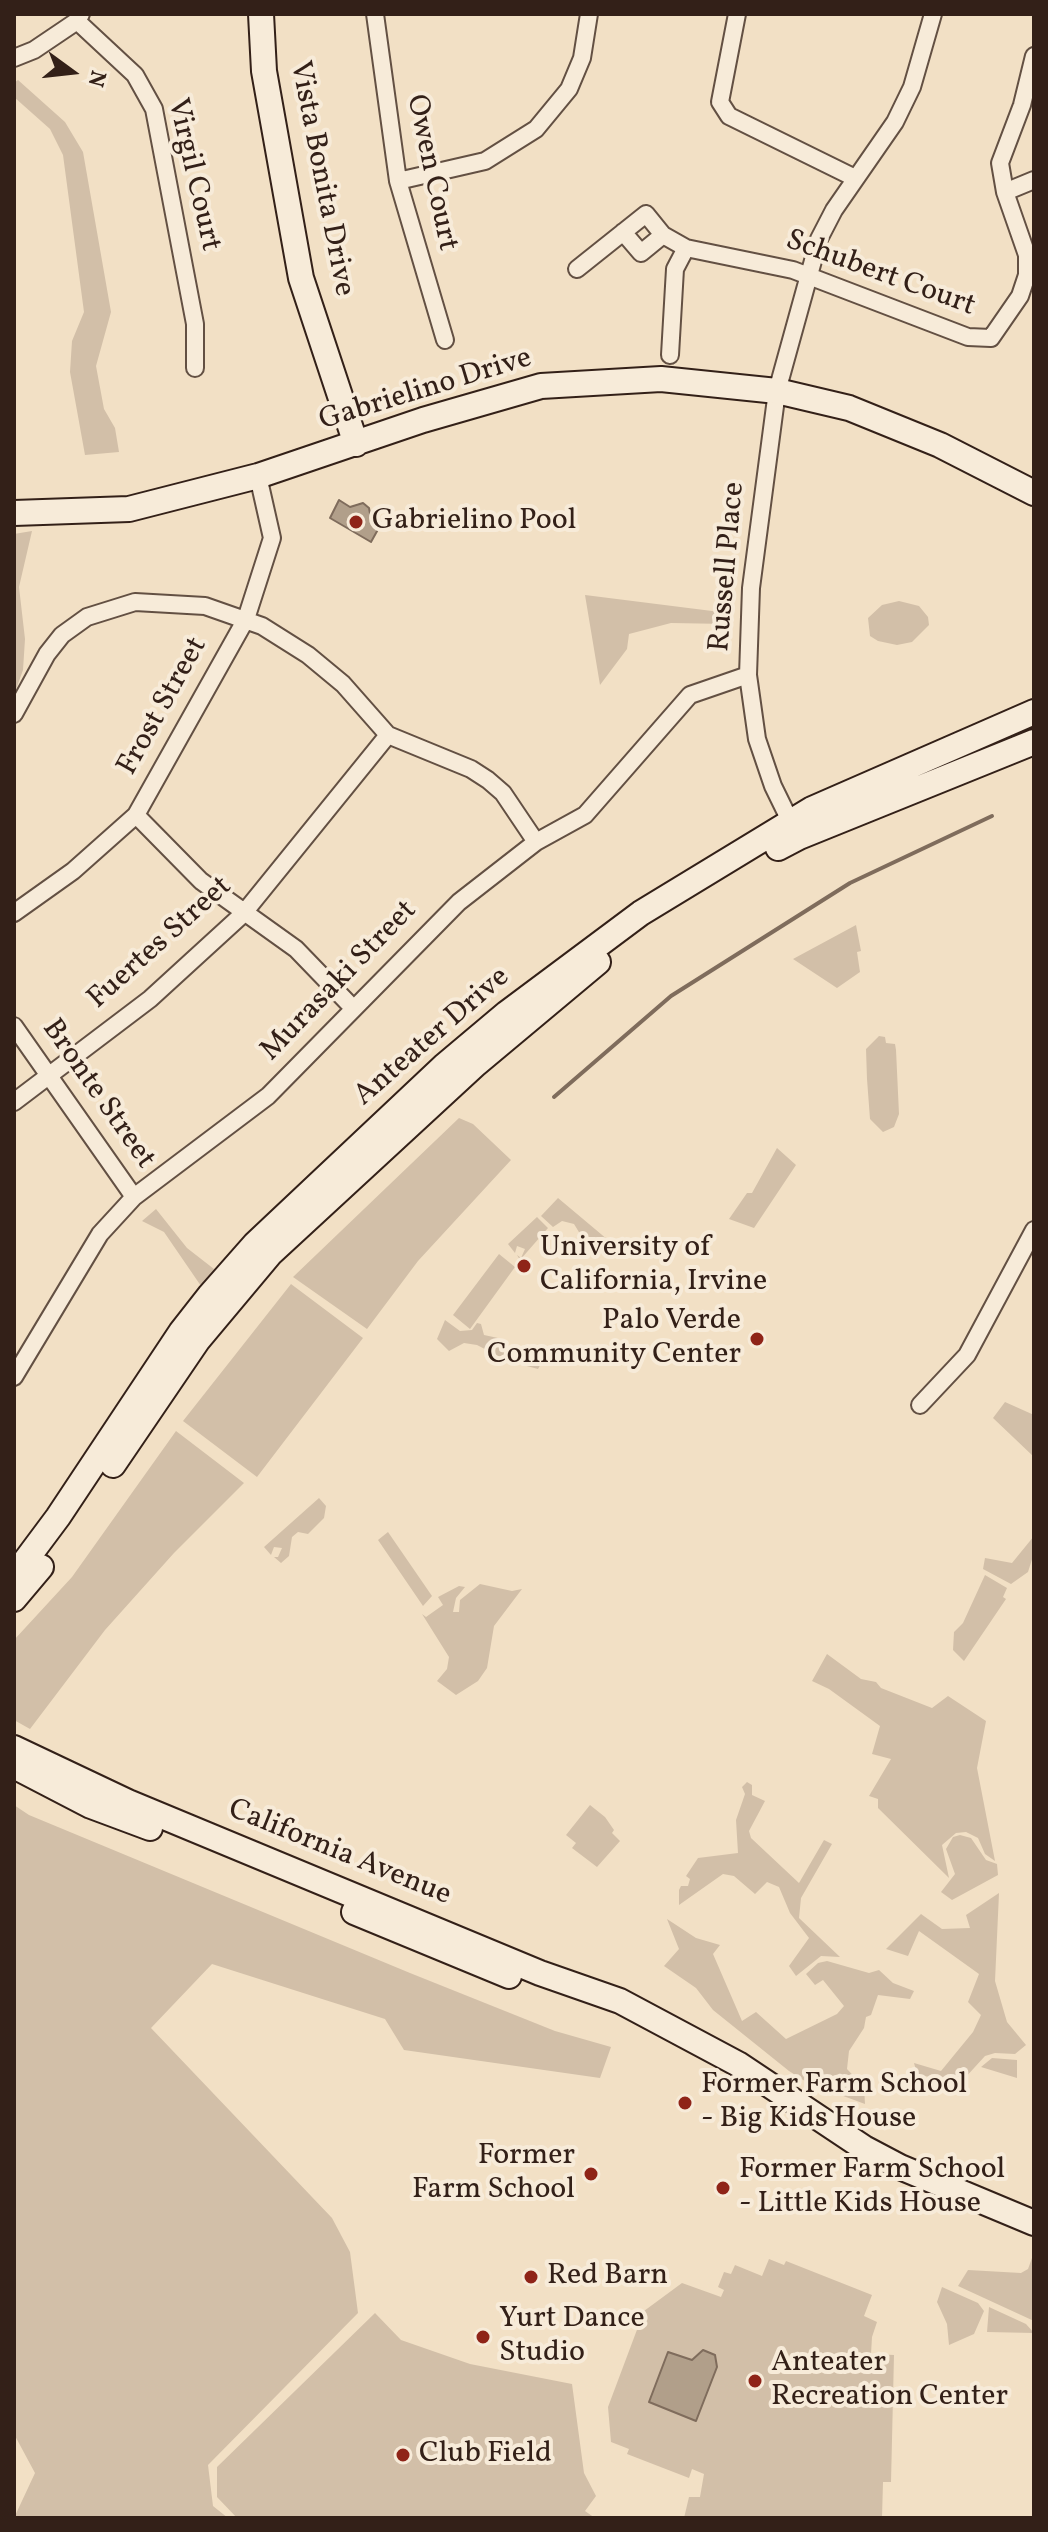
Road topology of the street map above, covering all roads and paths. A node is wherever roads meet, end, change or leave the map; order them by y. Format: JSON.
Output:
{"nodes":[{"id":1,"x":261,"y":14,"type":"edge"},
{"id":2,"x":375,"y":14,"type":"edge"},
{"id":3,"x":589,"y":14,"type":"edge"},
{"id":4,"x":737,"y":14,"type":"edge"},
{"id":5,"x":933,"y":14,"type":"edge"},
{"id":6,"x":79,"y":17,"type":"edge"},
{"id":7,"x":1034,"y":56,"type":"edge"},
{"id":8,"x":14,"y":58,"type":"edge"},
{"id":9,"x":855,"y":178,"type":"junction"},
{"id":10,"x":1034,"y":180,"type":"edge"},
{"id":11,"x":398,"y":181,"type":"junction"},
{"id":12,"x":1005,"y":192,"type":"junction"},
{"id":13,"x":623,"y":232,"type":"junction"},
{"id":14,"x":663,"y":235,"type":"junction"},
{"id":15,"x":686,"y":248,"type":"junction"},
{"id":16,"x":577,"y":269,"type":"dead end"},
{"id":17,"x":808,"y":275,"type":"junction"},
{"id":18,"x":445,"y":340,"type":"dead end"},
{"id":19,"x":670,"y":355,"type":"dead end"},
{"id":20,"x":195,"y":368,"type":"dead end"},
{"id":21,"x":777,"y":391,"type":"junction"},
{"id":22,"x":356,"y":444,"type":"junction"},
{"id":23,"x":258,"y":476,"type":"junction"},
{"id":24,"x":1034,"y":493,"type":"edge"},
{"id":25,"x":14,"y":513,"type":"edge"},
{"id":26,"x":246,"y":619,"type":"junction"},
{"id":27,"x":748,"y":675,"type":"junction"},
{"id":28,"x":1034,"y":712,"type":"edge"},
{"id":29,"x":14,"y":714,"type":"edge"},
{"id":30,"x":388,"y":735,"type":"junction"},
{"id":31,"x":1034,"y":742,"type":"edge"},
{"id":32,"x":136,"y":815,"type":"junction"},
{"id":33,"x":795,"y":830,"type":"junction"},
{"id":34,"x":536,"y":842,"type":"junction"},
{"id":35,"x":14,"y":913,"type":"edge"},
{"id":36,"x":243,"y":914,"type":"junction"},
{"id":37,"x":581,"y":957,"type":"junction"},
{"id":38,"x":353,"y":1008,"type":"junction"},
{"id":39,"x":14,"y":1026,"type":"edge"},
{"id":40,"x":49,"y":1076,"type":"junction"},
{"id":41,"x":454,"y":1086,"type":"junction"},
{"id":42,"x":14,"y":1102,"type":"edge"},
{"id":43,"x":134,"y":1197,"type":"junction"},
{"id":44,"x":1034,"y":1230,"type":"edge"},
{"id":45,"x":14,"y":1377,"type":"edge"},
{"id":46,"x":920,"y":1405,"type":"dead end"},
{"id":47,"x":14,"y":1576,"type":"edge"},
{"id":48,"x":14,"y":1599,"type":"edge"},
{"id":49,"x":14,"y":1748,"type":"edge"},
{"id":50,"x":14,"y":1766,"type":"edge"},
{"id":51,"x":641,"y":2014,"type":"junction"},
{"id":52,"x":1034,"y":2223,"type":"edge"}],
"edges":[{"from":1,"to":22,"type":"main road","name":"Vista Bonita Drive"},
{"from":2,"to":11,"type":"street","name":"Owen Court"},
{"from":3,"to":11,"type":"street"},
{"from":4,"to":9,"type":"street"},
{"from":5,"to":9,"type":"street","name":"Russell Place"},
{"from":6,"to":8,"type":"street"},
{"from":6,"to":20,"type":"street","name":"Virgil Court"},
{"from":7,"to":12,"type":"street","name":"Schubert Court"},
{"from":9,"to":17,"type":"street","name":"Russell Place"},
{"from":10,"to":12,"type":"street"},
{"from":11,"to":18,"type":"street","name":"Owen Court"},
{"from":12,"to":17,"type":"street","name":"Schubert Court"},
{"from":13,"to":14,"type":"street"},
{"from":13,"to":14,"type":"street","name":"Schubert Court"},
{"from":13,"to":16,"type":"street","name":"Schubert Court"},
{"from":14,"to":15,"type":"street","name":"Schubert Court"},
{"from":15,"to":17,"type":"street","name":"Schubert Court"},
{"from":15,"to":19,"type":"street"},
{"from":17,"to":21,"type":"street","name":"Russell Place"},
{"from":21,"to":22,"type":"main road","name":"Gabrielino Drive"},
{"from":21,"to":24,"type":"main road","name":"Gabrielino Drive"},
{"from":21,"to":27,"type":"street","name":"Russell Place"},
{"from":22,"to":23,"type":"main road","name":"Gabrielino Drive"},
{"from":23,"to":25,"type":"main road","name":"Gabrielino Drive"},
{"from":23,"to":26,"type":"street","name":"Frost Street"},
{"from":26,"to":29,"type":"street"},
{"from":26,"to":30,"type":"street"},
{"from":26,"to":32,"type":"street","name":"Frost Street"},
{"from":27,"to":33,"type":"street","name":"Russell Place"},
{"from":27,"to":34,"type":"street","name":"Murasaki Street"},
{"from":28,"to":33,"type":"main road","name":"Anteater Drive"},
{"from":30,"to":34,"type":"street"},
{"from":30,"to":36,"type":"street","name":"Fuertes Street"},
{"from":31,"to":33,"type":"main road","name":"Anteater Drive"},
{"from":32,"to":35,"type":"street","name":"Frost Street"},
{"from":32,"to":36,"type":"street"},
{"from":33,"to":37,"type":"main road","name":"Anteater Drive"},
{"from":33,"to":41,"type":"main road","name":"Anteater Drive"},
{"from":34,"to":38,"type":"street","name":"Murasaki Street"},
{"from":36,"to":38,"type":"street"},
{"from":36,"to":40,"type":"street","name":"Fuertes Street"},
{"from":37,"to":41,"type":"main road"},
{"from":37,"to":47,"type":"main road","name":"Anteater Drive"},
{"from":38,"to":43,"type":"street","name":"Murasaki Street"},
{"from":39,"to":40,"type":"street","name":"Bronte Street"},
{"from":40,"to":42,"type":"street","name":"Fuertes Street"},
{"from":40,"to":43,"type":"street","name":"Bronte Street"},
{"from":41,"to":48,"type":"main road","name":"Anteater Drive"},
{"from":43,"to":45,"type":"street","name":"Murasaki Street"},
{"from":44,"to":46,"type":"street"},
{"from":49,"to":51,"type":"main road","name":"California Avenue"},
{"from":50,"to":51,"type":"main road","name":"California Avenue"},
{"from":51,"to":52,"type":"main road","name":"California Avenue"}]}
